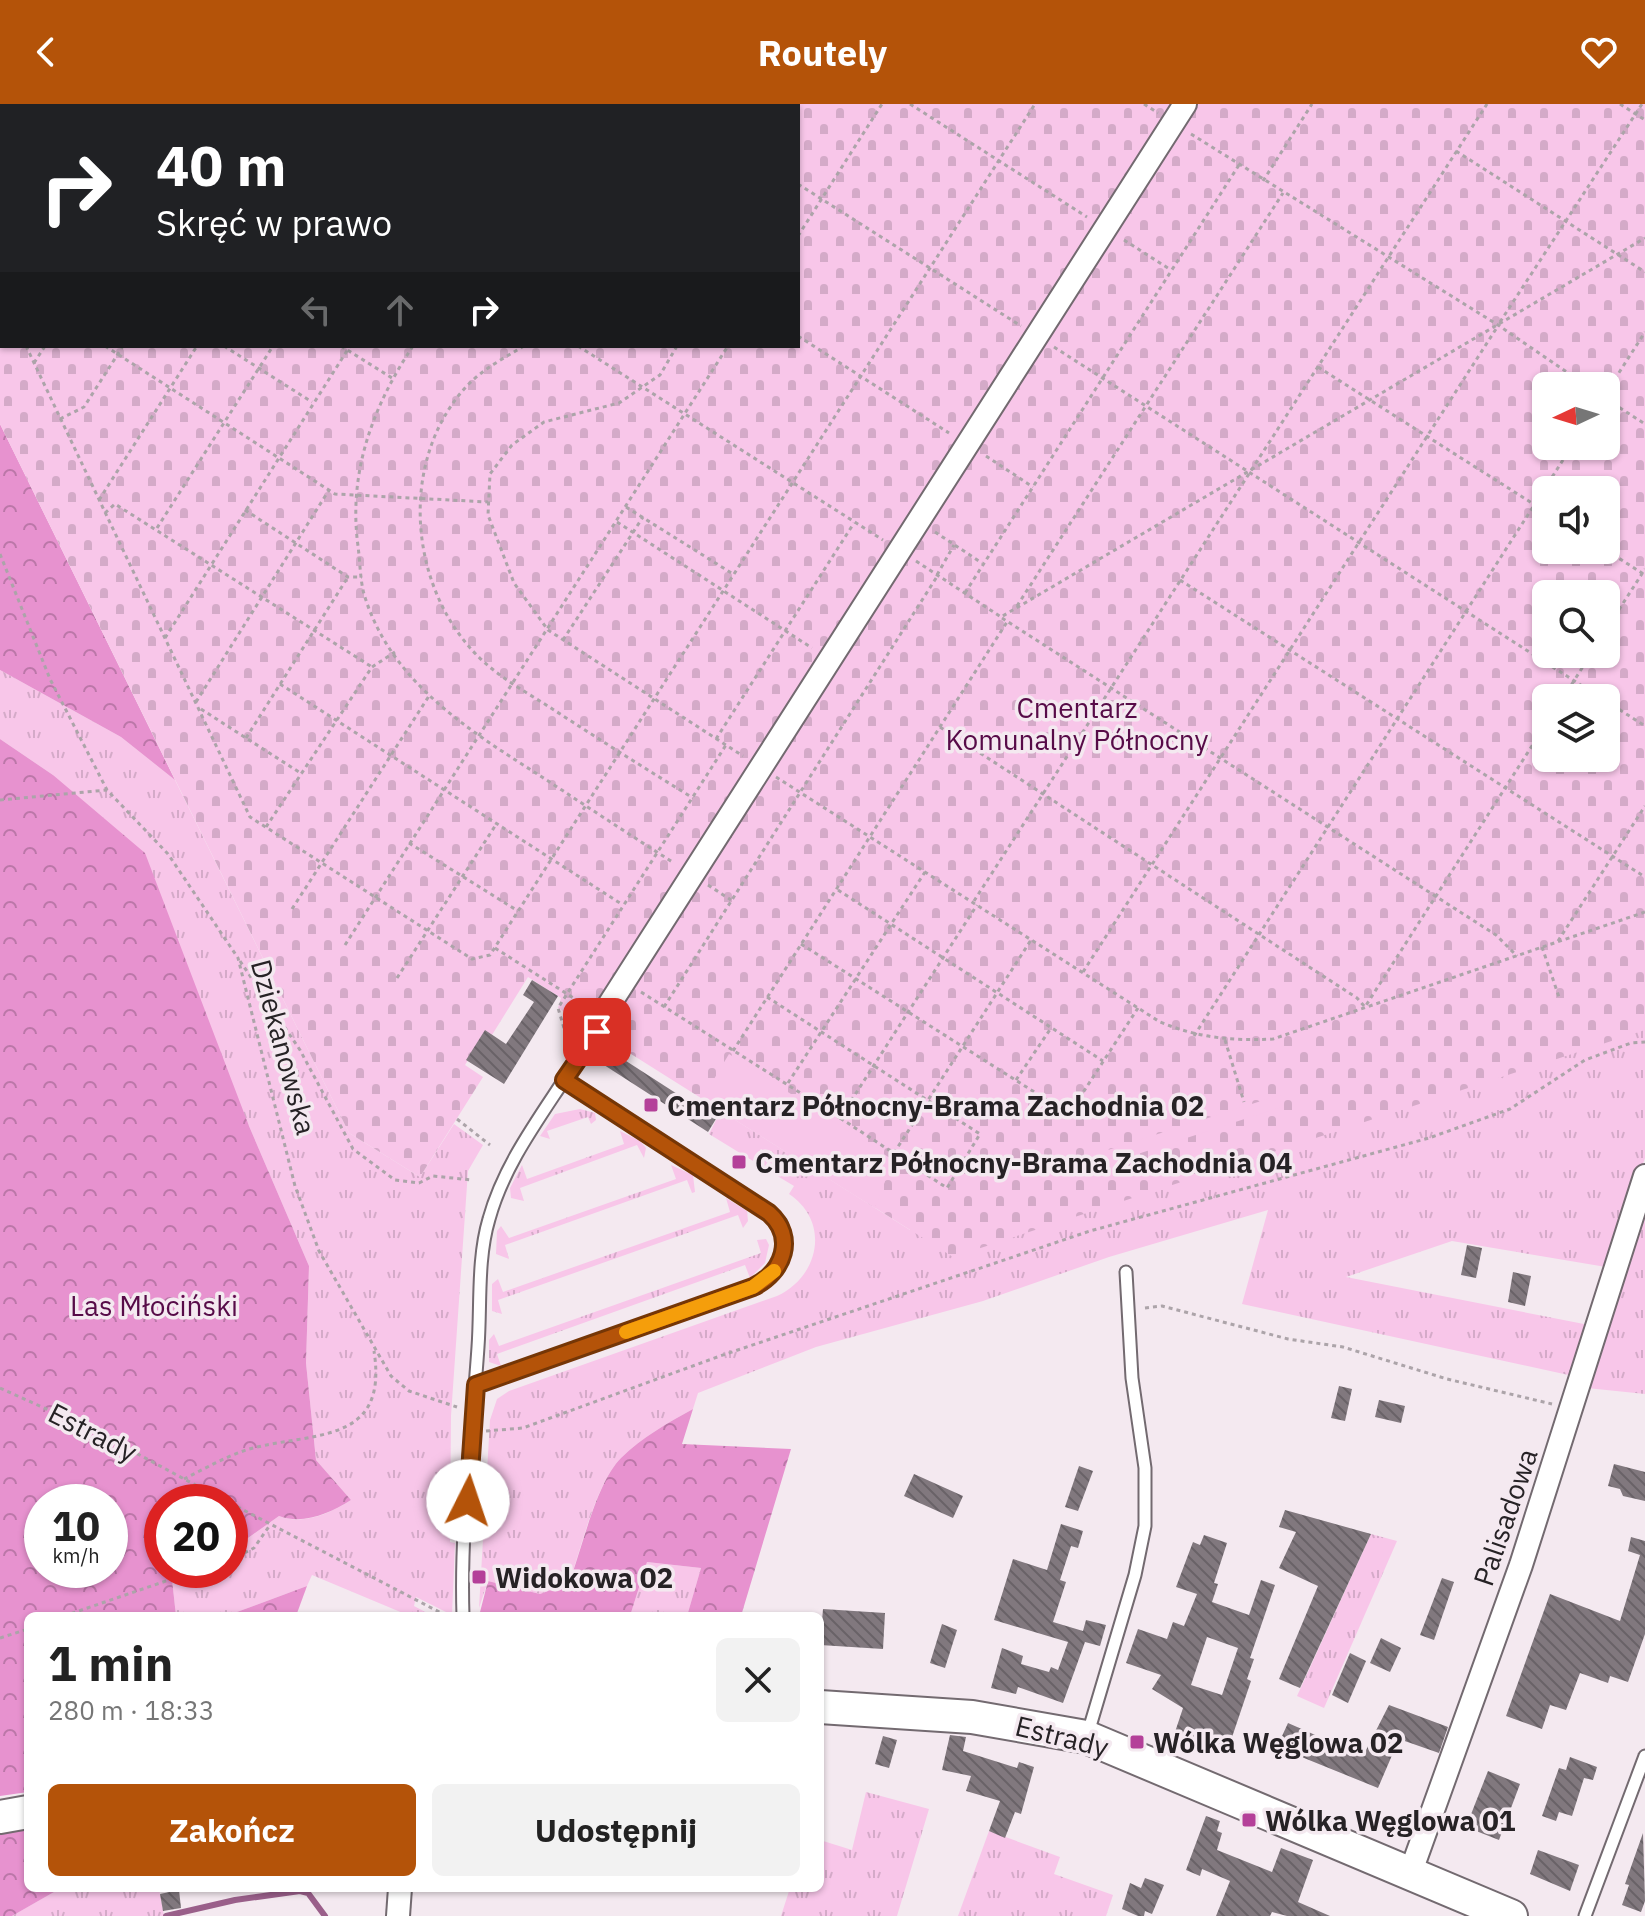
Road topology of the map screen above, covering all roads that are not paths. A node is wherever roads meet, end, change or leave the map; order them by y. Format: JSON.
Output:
{"nodes":[{"id":1,"x":1179,"y":113,"type":"edge"},
{"id":2,"x":599,"y":1024,"type":"joint"},
{"id":3,"x":564,"y":1080,"type":"junction"},
{"id":4,"x":1645,"y":1176,"type":"edge"},
{"id":5,"x":1126,"y":1272,"type":"dead end"},
{"id":6,"x":476,"y":1385,"type":"junction"},
{"id":7,"x":463,"y":1612,"type":"edge"},
{"id":8,"x":824,"y":1707,"type":"edge"},
{"id":9,"x":1086,"y":1737,"type":"junction"},
{"id":10,"x":1645,"y":1756,"type":"edge"},
{"id":11,"x":24,"y":1813,"type":"edge"},
{"id":12,"x":0,"y":1817,"type":"edge"},
{"id":13,"x":1410,"y":1874,"type":"junction"},
{"id":14,"x":400,"y":1892,"type":"edge"},
{"id":15,"x":398,"y":1916,"type":"edge"},
{"id":16,"x":1511,"y":1916,"type":"edge"},
{"id":17,"x":1585,"y":1916,"type":"edge"}],
"edges":[{"from":1,"to":2,"type":"street"},
{"from":2,"to":3,"type":"lane"},
{"from":3,"to":6,"type":"lane"},
{"from":3,"to":6,"type":"lane"},
{"from":4,"to":13,"type":"street","name":"Palisadowa"},
{"from":5,"to":9,"type":"lane"},
{"from":6,"to":7,"type":"lane"},
{"from":8,"to":9,"type":"main road","name":"Estrady"},
{"from":9,"to":13,"type":"main road","name":"Estrady"},
{"from":10,"to":17,"type":"lane"},
{"from":11,"to":12,"type":"main road"},
{"from":13,"to":16,"type":"main road","name":"Estrady"},
{"from":14,"to":15,"type":"street"}]}
